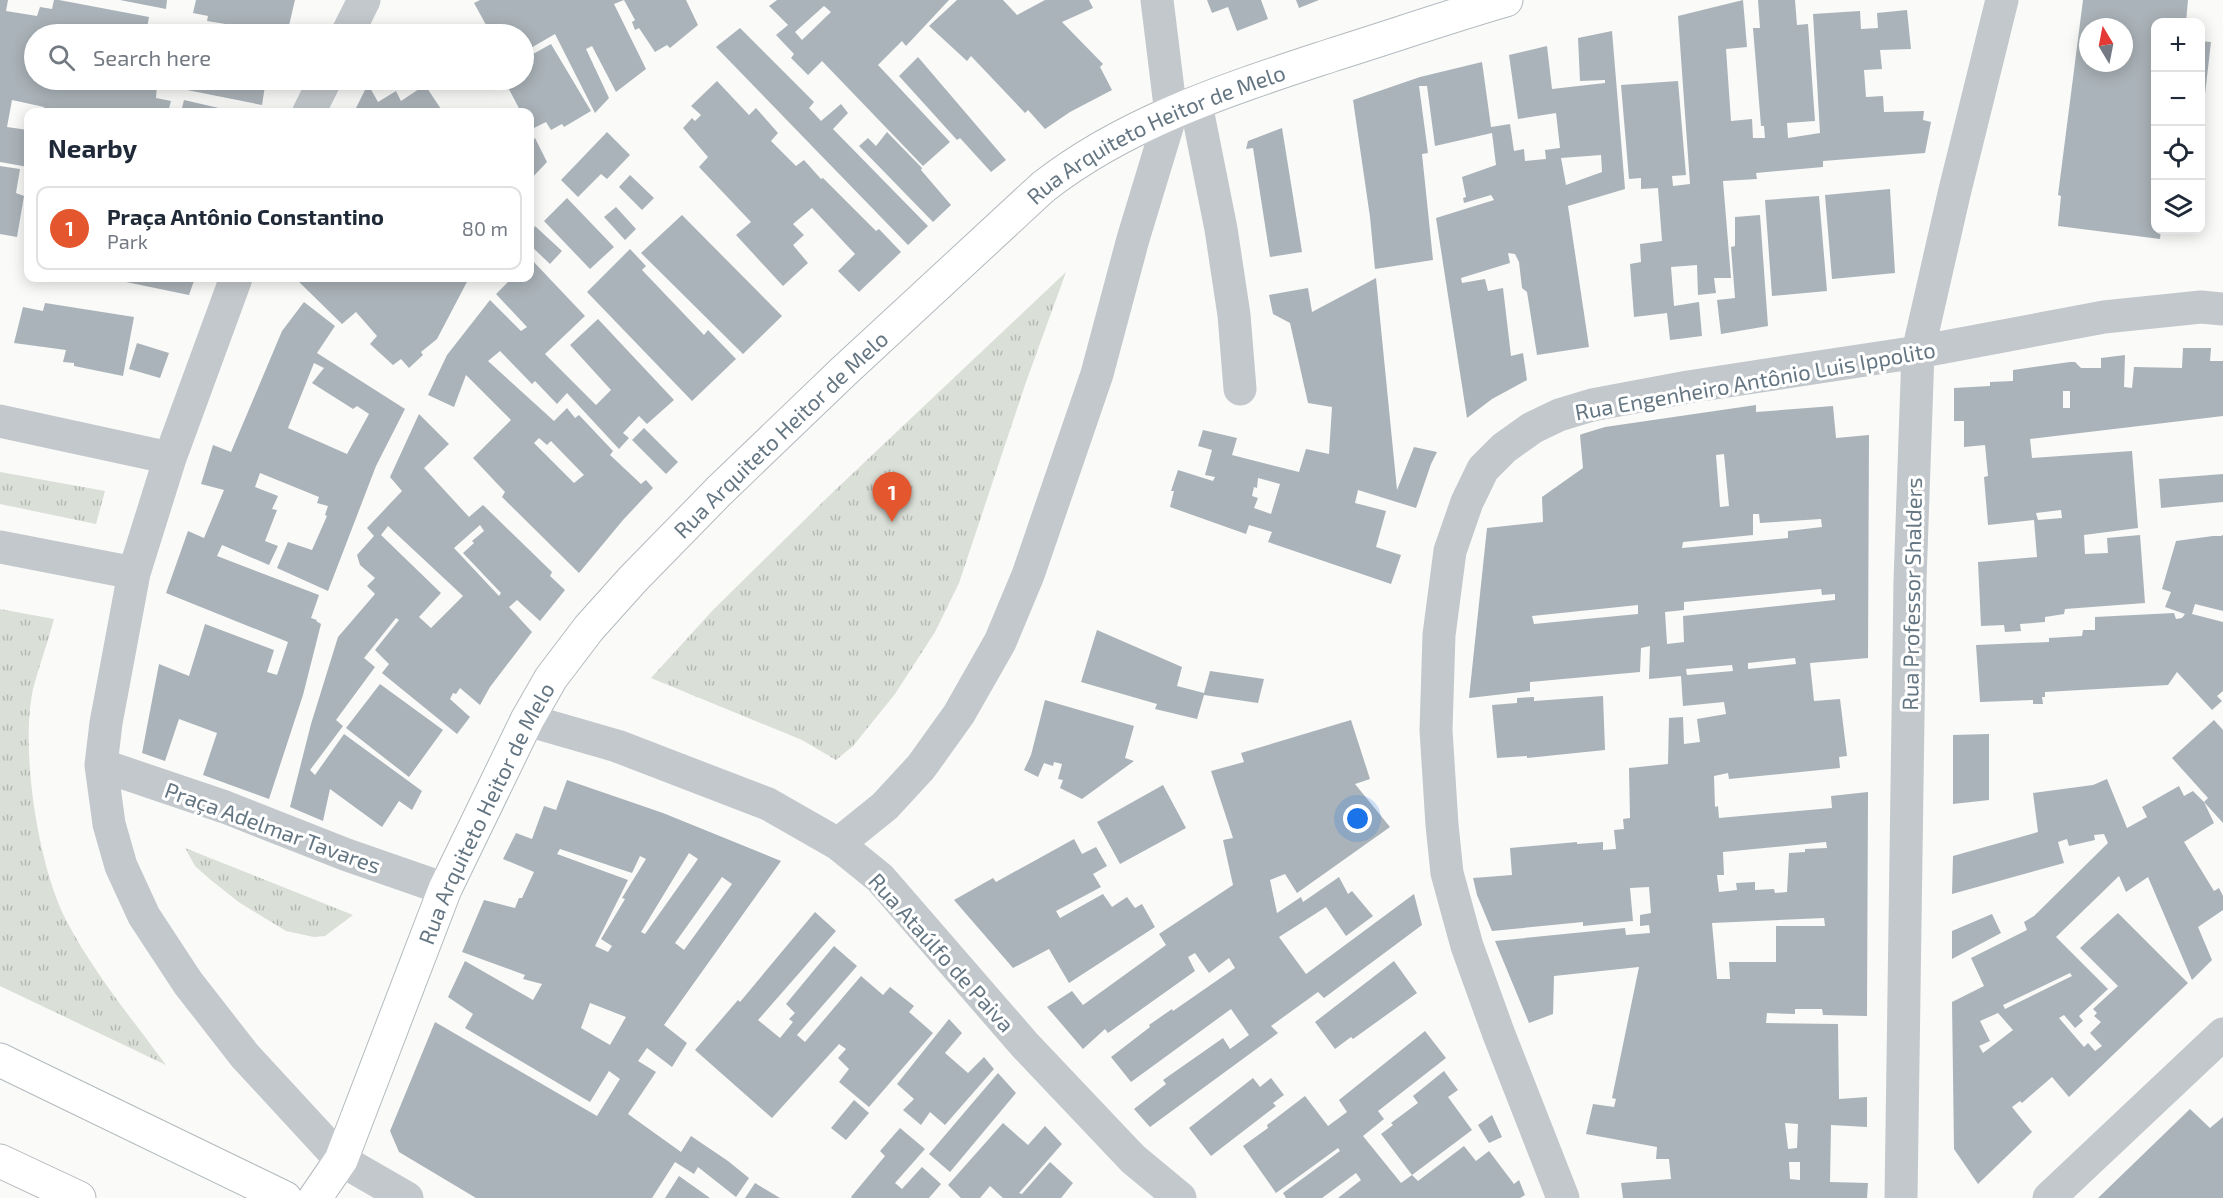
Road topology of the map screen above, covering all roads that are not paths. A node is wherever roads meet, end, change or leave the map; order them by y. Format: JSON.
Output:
{"nodes":[{"id":1,"x":364,"y":0,"type":"edge"},
{"id":2,"x":1157,"y":0,"type":"edge"},
{"id":3,"x":1506,"y":0,"type":"edge"},
{"id":4,"x":2002,"y":0,"type":"edge"},
{"id":5,"x":352,"y":24,"type":"edge"},
{"id":6,"x":320,"y":90,"type":"edge"},
{"id":7,"x":311,"y":108,"type":"edge"},
{"id":8,"x":1184,"y":109,"type":"junction"},
{"id":9,"x":235,"y":282,"type":"edge"},
{"id":10,"x":2223,"y":309,"type":"edge"},
{"id":11,"x":1918,"y":352,"type":"junction"},
{"id":12,"x":1240,"y":389,"type":"dead end"},
{"id":13,"x":0,"y":421,"type":"edge"},
{"id":14,"x":170,"y":458,"type":"junction"},
{"id":15,"x":0,"y":547,"type":"edge"},
{"id":16,"x":134,"y":573,"type":"junction"},
{"id":17,"x":527,"y":720,"type":"junction"},
{"id":18,"x":101,"y":765,"type":"junction"},
{"id":19,"x":838,"y":844,"type":"junction"},
{"id":20,"x":445,"y":889,"type":"junction"},
{"id":21,"x":2223,"y":1034,"type":"edge"},
{"id":22,"x":0,"y":1060,"type":"edge"},
{"id":23,"x":341,"y":1160,"type":"junction"},
{"id":24,"x":0,"y":1161,"type":"edge"},
{"id":25,"x":79,"y":1198,"type":"edge"},
{"id":26,"x":285,"y":1198,"type":"edge"},
{"id":27,"x":315,"y":1198,"type":"edge"},
{"id":28,"x":343,"y":1198,"type":"edge"},
{"id":29,"x":407,"y":1198,"type":"edge"},
{"id":30,"x":1180,"y":1198,"type":"edge"},
{"id":31,"x":1563,"y":1198,"type":"edge"},
{"id":32,"x":1901,"y":1198,"type":"edge"},
{"id":33,"x":2049,"y":1198,"type":"edge"}],
"edges":[{"from":1,"to":5,"type":"street"},
{"from":2,"to":8,"type":"street"},
{"from":3,"to":8,"type":"main road","name":"Rua Arquiteto Heitor de Melo"},
{"from":4,"to":11,"type":"street","name":"Rua Professor Shalders"},
{"from":6,"to":7,"type":"street"},
{"from":8,"to":12,"type":"street"},
{"from":8,"to":17,"type":"main road","name":"Rua Arquiteto Heitor de Melo"},
{"from":8,"to":19,"type":"street"},
{"from":9,"to":14,"type":"street"},
{"from":10,"to":11,"type":"street","name":"Rua Engenheiro Antônio Luis Ippolito"},
{"from":11,"to":31,"type":"street","name":"Rua Engenheiro Antônio Luis Ippolito"},
{"from":11,"to":32,"type":"street","name":"Rua Professor Shalders"},
{"from":13,"to":14,"type":"street"},
{"from":14,"to":16,"type":"street"},
{"from":15,"to":16,"type":"street"},
{"from":16,"to":18,"type":"street"},
{"from":17,"to":19,"type":"street","name":"Rua Ataúlfo de Paiva"},
{"from":17,"to":20,"type":"main road","name":"Rua Arquiteto Heitor de Melo"},
{"from":18,"to":20,"type":"street","name":"Praça Adelmar Tavares"},
{"from":18,"to":23,"type":"street"},
{"from":19,"to":30,"type":"street","name":"Rua Ataúlfo de Paiva"},
{"from":20,"to":23,"type":"main road","name":"Rua Arquiteto Heitor de Melo"},
{"from":21,"to":33,"type":"street"},
{"from":22,"to":26,"type":"main road"},
{"from":23,"to":27,"type":"main road","name":"Rua Arquiteto Heitor de Melo"},
{"from":23,"to":28,"type":"main road","name":"Rua Arquiteto Heitor de Melo"},
{"from":23,"to":29,"type":"street"},
{"from":24,"to":25,"type":"main road"}]}
